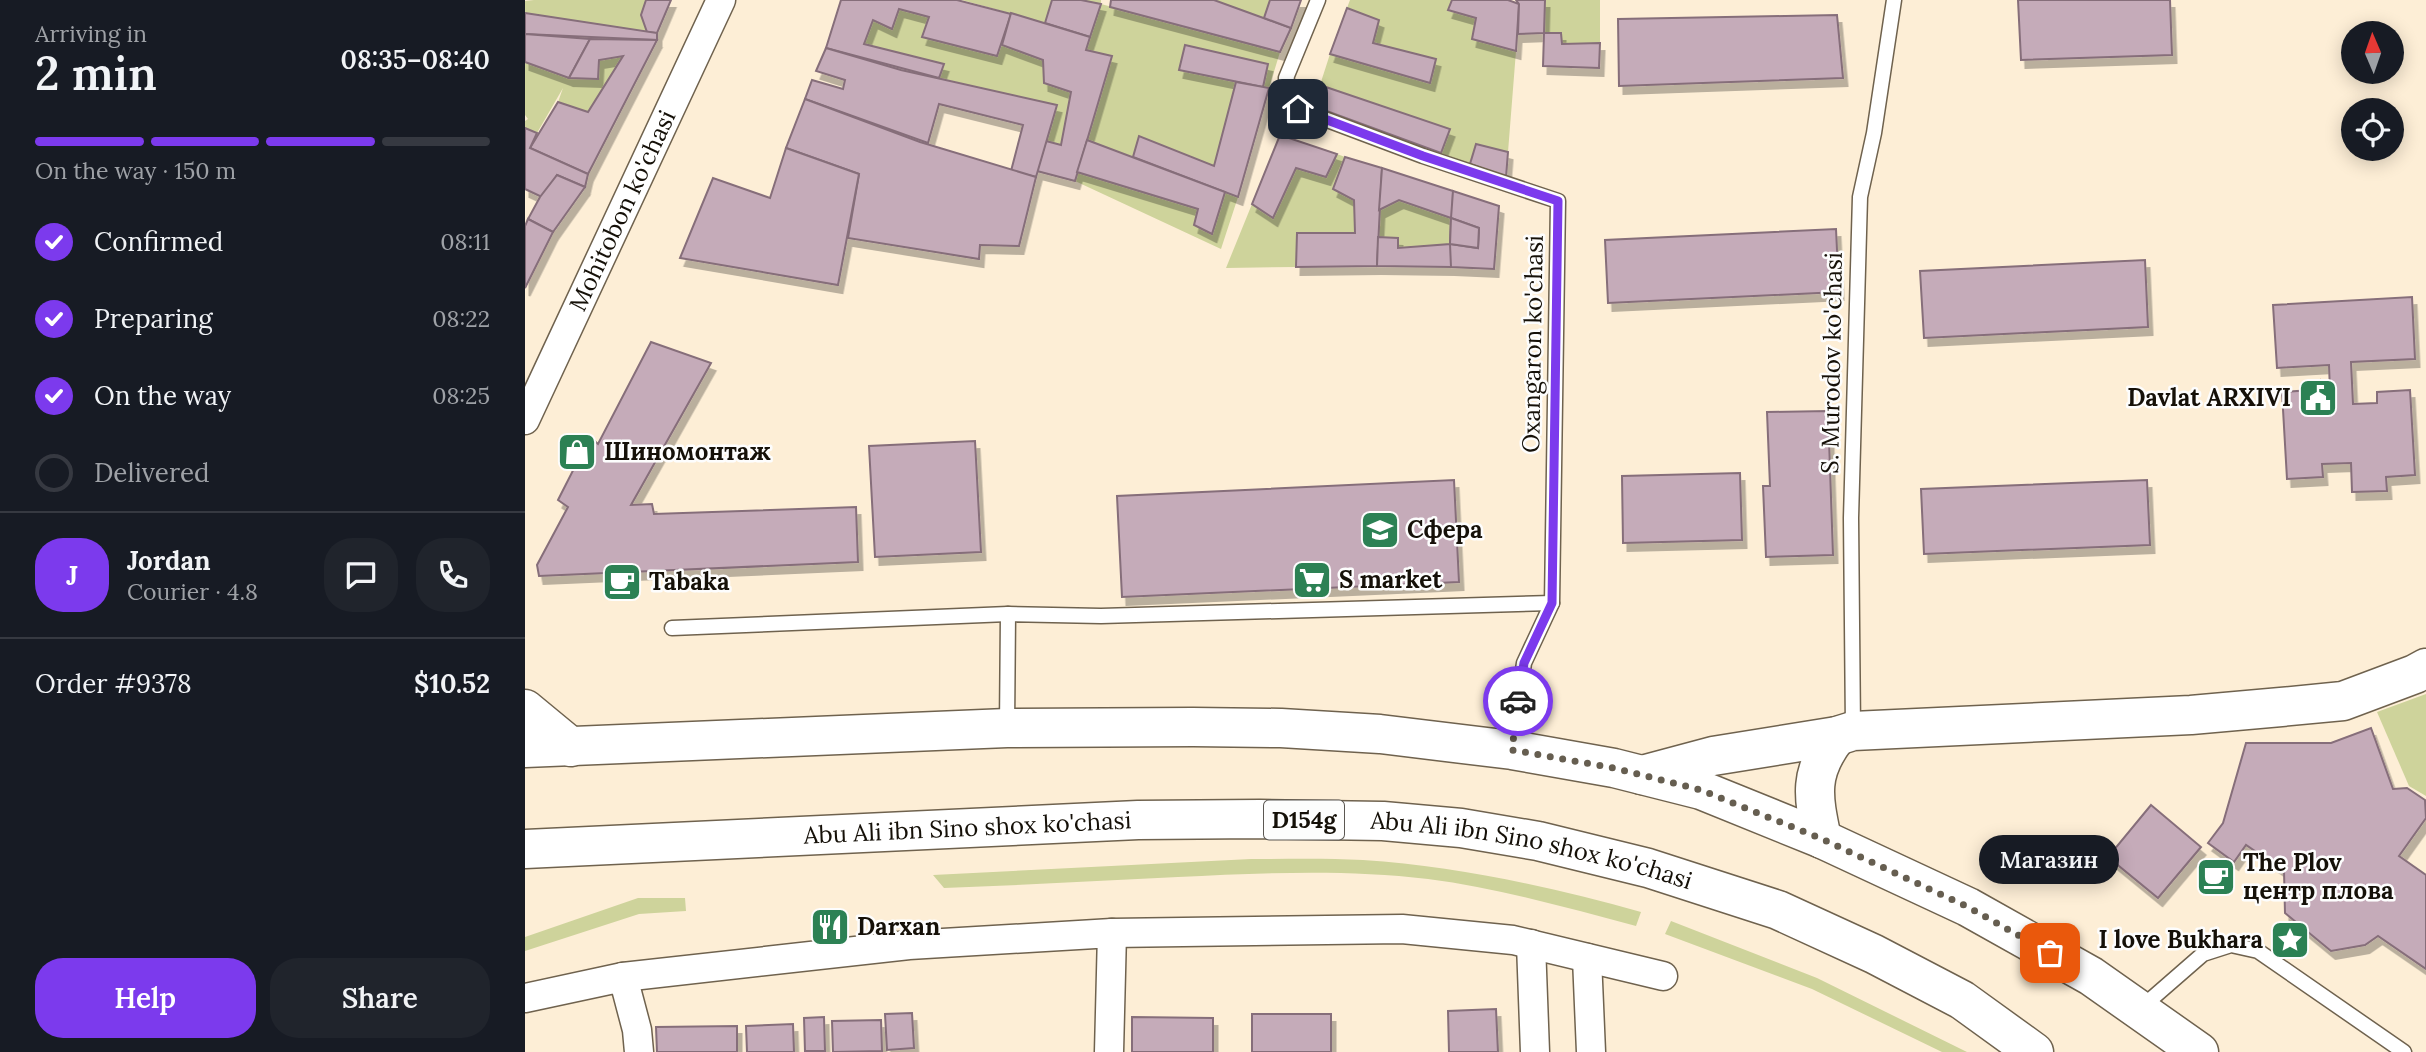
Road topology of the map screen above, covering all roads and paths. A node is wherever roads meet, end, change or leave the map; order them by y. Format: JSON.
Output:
{"nodes":[{"id":1,"x":721,"y":0,"type":"edge"},
{"id":2,"x":1318,"y":0,"type":"edge"},
{"id":3,"x":1894,"y":0,"type":"edge"},
{"id":4,"x":525,"y":420,"type":"edge"},
{"id":5,"x":1552,"y":603,"type":"junction"},
{"id":6,"x":1008,"y":614,"type":"junction"},
{"id":7,"x":672,"y":628,"type":"dead end"},
{"id":8,"x":2426,"y":668,"type":"edge"},
{"id":9,"x":525,"y":709,"type":"edge"},
{"id":10,"x":1007,"y":728,"type":"junction"},
{"id":11,"x":1845,"y":734,"type":"junction"},
{"id":12,"x":571,"y":747,"type":"junction"},
{"id":13,"x":525,"y":748,"type":"edge"},
{"id":14,"x":1512,"y":750,"type":"junction"},
{"id":15,"x":1642,"y":775,"type":"junction"},
{"id":16,"x":1822,"y":839,"type":"junction"},
{"id":17,"x":531,"y":852,"type":"edge"},
{"id":18,"x":1112,"y":933,"type":"junction"},
{"id":19,"x":1531,"y":944,"type":"junction"},
{"id":20,"x":1587,"y":958,"type":"junction"},
{"id":21,"x":1663,"y":976,"type":"dead end"},
{"id":22,"x":623,"y":977,"type":"junction"},
{"id":23,"x":525,"y":998,"type":"edge"},
{"id":24,"x":2141,"y":1009,"type":"junction"},
{"id":25,"x":639,"y":1052,"type":"edge"},
{"id":26,"x":1109,"y":1052,"type":"edge"},
{"id":27,"x":1535,"y":1052,"type":"edge"},
{"id":28,"x":1591,"y":1052,"type":"edge"},
{"id":29,"x":2034,"y":1052,"type":"edge"},
{"id":30,"x":2199,"y":1052,"type":"edge"},
{"id":31,"x":2404,"y":1052,"type":"edge"}],
"edges":[{"from":1,"to":4,"type":"street","name":"Mohitobon ko'chasi"},
{"from":2,"to":5,"type":"lane","name":"Oxangaron ko'chasi"},
{"from":3,"to":11,"type":"lane","name":"S. Murodov ko'chasi"},
{"from":5,"to":6,"type":"lane"},
{"from":5,"to":14,"type":"lane","name":"Oxangaron ko'chasi"},
{"from":6,"to":7,"type":"lane"},
{"from":6,"to":10,"type":"lane"},
{"from":8,"to":11,"type":"main road"},
{"from":9,"to":12,"type":"main road"},
{"from":10,"to":12,"type":"main road"},
{"from":10,"to":14,"type":"main road"},
{"from":11,"to":15,"type":"main road"},
{"from":11,"to":16,"type":"main road"},
{"from":12,"to":13,"type":"main road"},
{"from":14,"to":15,"type":"main road"},
{"from":15,"to":16,"type":"main road"},
{"from":16,"to":24,"type":"main road"},
{"from":17,"to":29,"type":"main road","name":"Abu Ali ibn Sino shox ko'chasi","number":"D154g"},
{"from":18,"to":19,"type":"street"},
{"from":18,"to":22,"type":"street"},
{"from":18,"to":26,"type":"street"},
{"from":19,"to":20,"type":"street"},
{"from":19,"to":27,"type":"street"},
{"from":20,"to":21,"type":"street"},
{"from":20,"to":28,"type":"street"},
{"from":22,"to":23,"type":"street"},
{"from":22,"to":25,"type":"street"},
{"from":24,"to":30,"type":"main road"},
{"from":24,"to":31,"type":"lane"}]}
